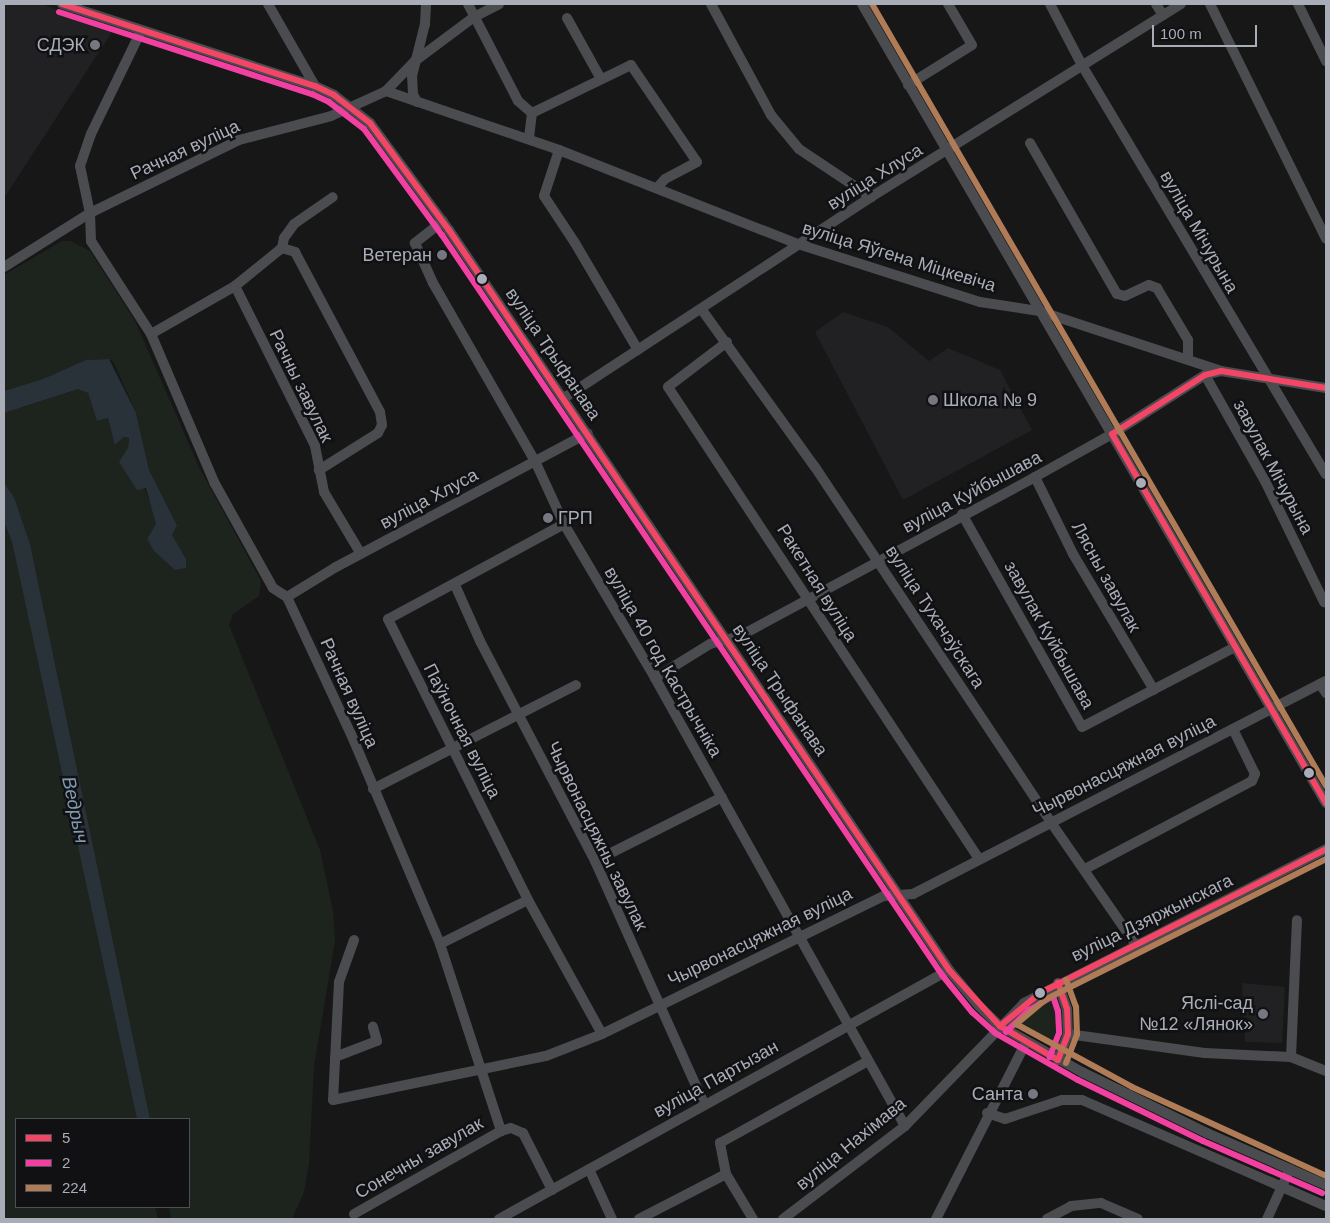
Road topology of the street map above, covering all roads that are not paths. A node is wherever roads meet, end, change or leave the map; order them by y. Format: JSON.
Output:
{"nodes":[{"id":1,"x":62,"y":4,"type":"edge"},
{"id":2,"x":268,"y":4,"type":"edge"},
{"id":3,"x":426,"y":4,"type":"edge"},
{"id":4,"x":468,"y":4,"type":"edge"},
{"id":5,"x":499,"y":4,"type":"edge"},
{"id":6,"x":711,"y":4,"type":"edge"},
{"id":7,"x":862,"y":4,"type":"edge"},
{"id":8,"x":948,"y":4,"type":"edge"},
{"id":9,"x":1050,"y":4,"type":"edge"},
{"id":10,"x":1156,"y":4,"type":"edge"},
{"id":11,"x":1181,"y":4,"type":"edge"},
{"id":12,"x":1210,"y":4,"type":"edge"},
{"id":13,"x":1298,"y":4,"type":"edge"},
{"id":14,"x":1163,"y":15,"type":"junction"},
{"id":15,"x":474,"y":17,"type":"junction"},
{"id":16,"x":567,"y":18,"type":"dead end"},
{"id":17,"x":141,"y":31,"type":"junction"},
{"id":18,"x":415,"y":60,"type":"junction"},
{"id":19,"x":1326,"y":61,"type":"edge"},
{"id":20,"x":1083,"y":67,"type":"junction"},
{"id":21,"x":601,"y":79,"type":"junction"},
{"id":22,"x":908,"y":85,"type":"junction"},
{"id":23,"x":315,"y":86,"type":"junction"},
{"id":24,"x":386,"y":91,"type":"junction"},
{"id":25,"x":418,"y":102,"type":"junction"},
{"id":26,"x":351,"y":107,"type":"junction"},
{"id":27,"x":532,"y":114,"type":"junction"},
{"id":28,"x":529,"y":139,"type":"junction"},
{"id":29,"x":1030,"y":143,"type":"dead end"},
{"id":30,"x":559,"y":150,"type":"junction"},
{"id":31,"x":946,"y":152,"type":"junction"},
{"id":32,"x":657,"y":188,"type":"junction"},
{"id":33,"x":334,"y":197,"type":"dead end"},
{"id":34,"x":872,"y":197,"type":"junction"},
{"id":35,"x":90,"y":213,"type":"junction"},
{"id":36,"x":443,"y":221,"type":"junction"},
{"id":37,"x":1326,"y":239,"type":"edge"},
{"id":38,"x":798,"y":244,"type":"junction"},
{"id":39,"x":282,"y":248,"type":"junction"},
{"id":40,"x":4,"y":267,"type":"edge"},
{"id":41,"x":235,"y":286,"type":"junction"},
{"id":42,"x":702,"y":310,"type":"junction"},
{"id":43,"x":1039,"y":311,"type":"junction"},
{"id":44,"x":152,"y":334,"type":"junction"},
{"id":45,"x":728,"y":342,"type":"junction"},
{"id":46,"x":638,"y":350,"type":"junction"},
{"id":47,"x":1188,"y":359,"type":"junction"},
{"id":48,"x":1221,"y":370,"type":"junction"},
{"id":49,"x":1205,"y":375,"type":"junction"},
{"id":50,"x":1268,"y":380,"type":"junction"},
{"id":51,"x":1326,"y":388,"type":"edge"},
{"id":52,"x":564,"y":398,"type":"junction"},
{"id":53,"x":588,"y":434,"type":"junction"},
{"id":54,"x":1112,"y":434,"type":"junction"},
{"id":55,"x":535,"y":461,"type":"junction"},
{"id":56,"x":319,"y":470,"type":"junction"},
{"id":57,"x":1326,"y":474,"type":"edge"},
{"id":58,"x":1035,"y":477,"type":"junction"},
{"id":59,"x":962,"y":514,"type":"junction"},
{"id":60,"x":564,"y":524,"type":"junction"},
{"id":61,"x":362,"y":554,"type":"junction"},
{"id":62,"x":879,"y":560,"type":"junction"},
{"id":63,"x":455,"y":585,"type":"junction"},
{"id":64,"x":287,"y":597,"type":"junction"},
{"id":65,"x":808,"y":599,"type":"junction"},
{"id":66,"x":1324,"y":602,"type":"dead end"},
{"id":67,"x":727,"y":640,"type":"junction"},
{"id":68,"x":1234,"y":646,"type":"junction"},
{"id":69,"x":655,"y":678,"type":"junction"},
{"id":70,"x":1323,"y":682,"type":"edge"},
{"id":71,"x":576,"y":685,"type":"dead end"},
{"id":72,"x":1154,"y":690,"type":"junction"},
{"id":73,"x":1326,"y":693,"type":"edge"},
{"id":74,"x":1272,"y":710,"type":"junction"},
{"id":75,"x":518,"y":714,"type":"junction"},
{"id":76,"x":1233,"y":729,"type":"junction"},
{"id":77,"x":453,"y":750,"type":"junction"},
{"id":78,"x":373,"y":789,"type":"junction"},
{"id":79,"x":722,"y":797,"type":"junction"},
{"id":80,"x":1326,"y":803,"type":"edge"},
{"id":81,"x":1050,"y":821,"type":"junction"},
{"id":82,"x":1326,"y":850,"type":"edge"},
{"id":83,"x":979,"y":859,"type":"junction"},
{"id":84,"x":595,"y":861,"type":"junction"},
{"id":85,"x":1085,"y":869,"type":"junction"},
{"id":86,"x":898,"y":895,"type":"junction"},
{"id":87,"x":528,"y":900,"type":"junction"},
{"id":88,"x":1297,"y":920,"type":"dead end"},
{"id":89,"x":797,"y":937,"type":"junction"},
{"id":90,"x":354,"y":940,"type":"dead end"},
{"id":91,"x":440,"y":944,"type":"junction"},
{"id":92,"x":1136,"y":945,"type":"junction"},
{"id":93,"x":949,"y":970,"type":"junction"},
{"id":94,"x":1058,"y":983,"type":"junction"},
{"id":95,"x":660,"y":1003,"type":"junction"},
{"id":96,"x":846,"y":1026,"type":"junction"},
{"id":97,"x":1000,"y":1026,"type":"junction"},
{"id":98,"x":373,"y":1027,"type":"dead end"},
{"id":99,"x":602,"y":1034,"type":"junction"},
{"id":100,"x":1068,"y":1034,"type":"junction"},
{"id":101,"x":1026,"y":1042,"type":"junction"},
{"id":102,"x":1291,"y":1057,"type":"junction"},
{"id":103,"x":335,"y":1058,"type":"junction"},
{"id":104,"x":1058,"y":1060,"type":"junction"},
{"id":105,"x":868,"y":1061,"type":"junction"},
{"id":106,"x":480,"y":1070,"type":"junction"},
{"id":107,"x":1326,"y":1071,"type":"edge"},
{"id":108,"x":704,"y":1104,"type":"junction"},
{"id":109,"x":987,"y":1113,"type":"junction"},
{"id":110,"x":905,"y":1126,"type":"junction"},
{"id":111,"x":501,"y":1131,"type":"junction"},
{"id":112,"x":589,"y":1169,"type":"junction"},
{"id":113,"x":1290,"y":1169,"type":"junction"},
{"id":114,"x":726,"y":1174,"type":"junction"},
{"id":115,"x":1326,"y":1185,"type":"edge"},
{"id":116,"x":1282,"y":1186,"type":"junction"},
{"id":117,"x":552,"y":1190,"type":"junction"},
{"id":118,"x":1326,"y":1206,"type":"edge"},
{"id":119,"x":354,"y":1214,"type":"dead end"},
{"id":120,"x":500,"y":1219,"type":"edge"},
{"id":121,"x":612,"y":1219,"type":"edge"},
{"id":122,"x":639,"y":1219,"type":"edge"},
{"id":123,"x":752,"y":1219,"type":"edge"},
{"id":124,"x":783,"y":1219,"type":"edge"},
{"id":125,"x":936,"y":1219,"type":"edge"},
{"id":126,"x":1047,"y":1219,"type":"edge"},
{"id":127,"x":1138,"y":1219,"type":"edge"},
{"id":128,"x":1267,"y":1219,"type":"edge"}],
"edges":[{"from":1,"to":17,"type":"street","name":"вуліца Трыфанава"},
{"from":2,"to":23,"type":"street"},
{"from":3,"to":18,"type":"street"},
{"from":4,"to":15,"type":"street"},
{"from":5,"to":15,"type":"street","name":"Рачная вуліца"},
{"from":6,"to":34,"type":"street"},
{"from":7,"to":22,"type":"street"},
{"from":8,"to":22,"type":"street"},
{"from":9,"to":20,"type":"street","name":"вуліца Мічурына"},
{"from":10,"to":14,"type":"street"},
{"from":11,"to":14,"type":"street","name":"вуліца Хлуса"},
{"from":12,"to":37,"type":"street"},
{"from":13,"to":19,"type":"street"},
{"from":14,"to":20,"type":"street","name":"вуліца Хлуса"},
{"from":15,"to":18,"type":"street","name":"Рачная вуліца"},
{"from":15,"to":27,"type":"street"},
{"from":16,"to":21,"type":"street"},
{"from":17,"to":23,"type":"street","name":"вуліца Трыфанава"},
{"from":17,"to":35,"type":"street"},
{"from":18,"to":24,"type":"street","name":"Рачная вуліца"},
{"from":18,"to":25,"type":"street"},
{"from":20,"to":31,"type":"street","name":"вуліца Хлуса"},
{"from":20,"to":50,"type":"street","name":"вуліца Мічурына"},
{"from":21,"to":27,"type":"street"},
{"from":21,"to":32,"type":"street"},
{"from":22,"to":31,"type":"street"},
{"from":23,"to":26,"type":"street","name":"вуліца Трыфанава"},
{"from":24,"to":25,"type":"street","name":"вуліца Яўгена Міцкевіча"},
{"from":24,"to":26,"type":"street","name":"Рачная вуліца"},
{"from":25,"to":28,"type":"street","name":"вуліца Яўгена Міцкевіча"},
{"from":26,"to":35,"type":"street","name":"Рачная вуліца"},
{"from":26,"to":36,"type":"street","name":"вуліца Трыфанава"},
{"from":27,"to":28,"type":"street"},
{"from":28,"to":30,"type":"street","name":"вуліца Яўгена Міцкевіча"},
{"from":29,"to":47,"type":"street"},
{"from":30,"to":32,"type":"street","name":"вуліца Яўгена Міцкевіча"},
{"from":30,"to":46,"type":"street"},
{"from":31,"to":34,"type":"street","name":"вуліца Хлуса"},
{"from":31,"to":43,"type":"street"},
{"from":32,"to":38,"type":"street","name":"вуліца Яўгена Міцкевіча"},
{"from":33,"to":39,"type":"street"},
{"from":34,"to":38,"type":"street","name":"вуліца Хлуса"},
{"from":35,"to":40,"type":"street","name":"Рачная вуліца"},
{"from":35,"to":44,"type":"street","name":"Рачная вуліца"},
{"from":36,"to":52,"type":"street","name":"вуліца Трыфанава"},
{"from":36,"to":55,"type":"street","name":"вуліца 40 год Кастрычніка"},
{"from":38,"to":42,"type":"street","name":"вуліца Хлуса"},
{"from":38,"to":43,"type":"street","name":"вуліца Яўгена Міцкевіча"},
{"from":39,"to":41,"type":"street"},
{"from":39,"to":56,"type":"street"},
{"from":41,"to":44,"type":"street"},
{"from":41,"to":56,"type":"street","name":"Рачны завулак"},
{"from":42,"to":45,"type":"street","name":"вуліца Тухачэўскага"},
{"from":42,"to":46,"type":"street","name":"вуліца Хлуса"},
{"from":43,"to":47,"type":"street","name":"вуліца Яўгена Міцкевіча"},
{"from":43,"to":54,"type":"street"},
{"from":44,"to":64,"type":"street","name":"Рачная вуліца"},
{"from":45,"to":62,"type":"street","name":"вуліца Тухачэўскага"},
{"from":45,"to":65,"type":"street","name":"Ракетная вуліца"},
{"from":46,"to":52,"type":"street","name":"вуліца Хлуса"},
{"from":47,"to":48,"type":"street","name":"вуліца Яўгена Міцкевіча"},
{"from":48,"to":49,"type":"street","name":"вуліца Куйбышава"},
{"from":48,"to":50,"type":"street","name":"вуліца Яўгена Міцкевіча"},
{"from":49,"to":54,"type":"street","name":"вуліца Куйбышава"},
{"from":49,"to":66,"type":"street","name":"завулак Мічурына"},
{"from":50,"to":51,"type":"street","name":"вуліца Яўгена Міцкевіча"},
{"from":50,"to":57,"type":"street","name":"вуліца Мічурына"},
{"from":52,"to":53,"type":"street","name":"вуліца Трыфанава"},
{"from":53,"to":55,"type":"street","name":"вуліца Хлуса"},
{"from":53,"to":67,"type":"street","name":"вуліца Трыфанава"},
{"from":54,"to":58,"type":"street","name":"вуліца Куйбышава"},
{"from":54,"to":68,"type":"street"},
{"from":55,"to":60,"type":"street","name":"вуліца 40 год Кастрычніка"},
{"from":55,"to":61,"type":"street","name":"вуліца Хлуса"},
{"from":56,"to":61,"type":"street","name":"Рачны завулак"},
{"from":58,"to":59,"type":"street","name":"вуліца Куйбышава"},
{"from":58,"to":72,"type":"street","name":"Лясны завулак"},
{"from":59,"to":62,"type":"street","name":"вуліца Куйбышава"},
{"from":59,"to":72,"type":"street","name":"завулак Куйбышава"},
{"from":60,"to":63,"type":"street","name":"Паўночная вуліца"},
{"from":60,"to":69,"type":"street","name":"вуліца 40 год Кастрычніка"},
{"from":61,"to":64,"type":"street","name":"вуліца Хлуса"},
{"from":62,"to":65,"type":"street","name":"вуліца Куйбышава"},
{"from":62,"to":81,"type":"street","name":"вуліца Тухачэўскага"},
{"from":63,"to":75,"type":"street","name":"Чырвонасцяжны завулак"},
{"from":63,"to":77,"type":"street","name":"Паўночная вуліца"},
{"from":64,"to":78,"type":"street","name":"Рачная вуліца"},
{"from":65,"to":67,"type":"street","name":"вуліца Куйбышава"},
{"from":65,"to":83,"type":"street","name":"Ракетная вуліца"},
{"from":67,"to":69,"type":"street","name":"вуліца Куйбышава"},
{"from":67,"to":86,"type":"street","name":"вуліца Трыфанава"},
{"from":68,"to":72,"type":"street","name":"завулак Куйбышава"},
{"from":68,"to":74,"type":"street"},
{"from":69,"to":79,"type":"street","name":"вуліца 40 год Кастрычніка"},
{"from":70,"to":73,"type":"street"},
{"from":70,"to":74,"type":"street","name":"Чырвонасцяжная вуліца"},
{"from":71,"to":75,"type":"street"},
{"from":74,"to":76,"type":"street","name":"Чырвонасцяжная вуліца"},
{"from":74,"to":80,"type":"street"},
{"from":75,"to":77,"type":"street"},
{"from":75,"to":84,"type":"street","name":"Чырвонасцяжны завулак"},
{"from":76,"to":81,"type":"street","name":"Чырвонасцяжная вуліца"},
{"from":76,"to":85,"type":"street"},
{"from":77,"to":78,"type":"street"},
{"from":77,"to":87,"type":"street","name":"Паўночная вуліца"},
{"from":78,"to":91,"type":"street","name":"Рачная вуліца"},
{"from":79,"to":84,"type":"street"},
{"from":79,"to":89,"type":"street","name":"вуліца 40 год Кастрычніка"},
{"from":81,"to":83,"type":"street","name":"Чырвонасцяжная вуліца"},
{"from":81,"to":85,"type":"street","name":"вуліца Тухачэўскага"},
{"from":82,"to":92,"type":"street","name":"вуліца Дзяржынскага"},
{"from":83,"to":86,"type":"street","name":"Чырвонасцяжная вуліца"},
{"from":84,"to":95,"type":"street","name":"Чырвонасцяжны завулак"},
{"from":85,"to":92,"type":"street","name":"вуліца Тухачэўскага"},
{"from":86,"to":89,"type":"street","name":"Чырвонасцяжная вуліца"},
{"from":86,"to":93,"type":"street","name":"вуліца Трыфанава"},
{"from":87,"to":91,"type":"street"},
{"from":87,"to":99,"type":"street","name":"Паўночная вуліца"},
{"from":88,"to":102,"type":"street"},
{"from":89,"to":95,"type":"street","name":"Чырвонасцяжная вуліца"},
{"from":89,"to":96,"type":"street","name":"вуліца 40 год Кастрычніка"},
{"from":90,"to":103,"type":"street","name":"Чырвонасцяжная вуліца"},
{"from":91,"to":106,"type":"street","name":"Рачная вуліца"},
{"from":92,"to":94,"type":"street","name":"вуліца Дзяржынскага"},
{"from":93,"to":96,"type":"street","name":"вуліца Партызан"},
{"from":93,"to":97,"type":"street","name":"вуліца Трыфанава"},
{"from":94,"to":97,"type":"street","name":"вуліца Дзяржынскага"},
{"from":94,"to":100,"type":"street"},
{"from":95,"to":99,"type":"street","name":"Чырвонасцяжная вуліца"},
{"from":95,"to":108,"type":"street","name":"Чырвонасцяжны завулак"},
{"from":96,"to":105,"type":"street","name":"вуліца 40 год Кастрычніка"},
{"from":96,"to":108,"type":"street","name":"вуліца Партызан"},
{"from":97,"to":101,"type":"street","name":"вуліца Трыфанава"},
{"from":97,"to":110,"type":"street","name":"вуліца Нахімава"},
{"from":98,"to":103,"type":"street"},
{"from":99,"to":106,"type":"street","name":"Чырвонасцяжная вуліца"},
{"from":100,"to":102,"type":"street"},
{"from":100,"to":104,"type":"street"},
{"from":101,"to":104,"type":"street","name":"вуліца Трыфанава"},
{"from":101,"to":109,"type":"street"},
{"from":102,"to":107,"type":"street"},
{"from":103,"to":106,"type":"street","name":"Чырвонасцяжная вуліца"},
{"from":104,"to":113,"type":"street","name":"вуліца Трыфанава"},
{"from":105,"to":110,"type":"street","name":"вуліца 40 год Кастрычніка"},
{"from":105,"to":114,"type":"street"},
{"from":106,"to":111,"type":"street","name":"Рачная вуліца"},
{"from":108,"to":112,"type":"street","name":"вуліца Партызан"},
{"from":109,"to":116,"type":"street"},
{"from":109,"to":125,"type":"street"},
{"from":110,"to":124,"type":"street","name":"вуліца Нахімава"},
{"from":111,"to":117,"type":"street"},
{"from":111,"to":119,"type":"street","name":"Сонечны завулак"},
{"from":112,"to":117,"type":"street","name":"вуліца Партызан"},
{"from":112,"to":121,"type":"street"},
{"from":113,"to":115,"type":"street","name":"вуліца Трыфанава"},
{"from":113,"to":116,"type":"street"},
{"from":114,"to":122,"type":"street"},
{"from":114,"to":123,"type":"street"},
{"from":116,"to":118,"type":"street"},
{"from":116,"to":128,"type":"street"},
{"from":117,"to":120,"type":"street","name":"вуліца Партызан"},
{"from":126,"to":127,"type":"street"}]}
